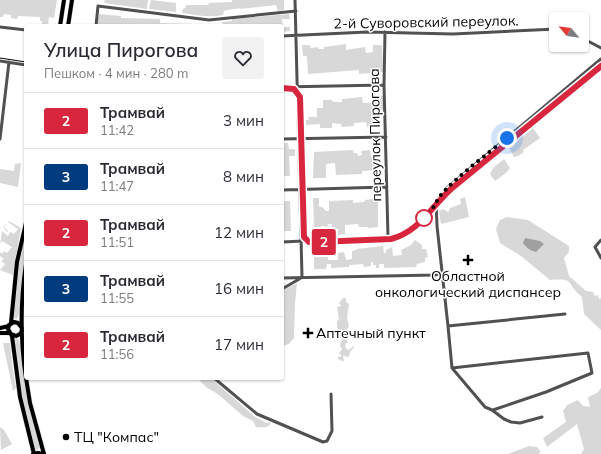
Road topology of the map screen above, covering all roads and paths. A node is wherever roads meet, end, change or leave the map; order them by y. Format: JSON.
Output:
{"nodes":[{"id":1,"x":64,"y":0,"type":"edge"},
{"id":2,"x":72,"y":0,"type":"edge"},
{"id":3,"x":295,"y":0,"type":"edge"},
{"id":4,"x":296,"y":11,"type":"junction"},
{"id":5,"x":60,"y":24,"type":"edge"},
{"id":6,"x":68,"y":24,"type":"edge"},
{"id":7,"x":96,"y":24,"type":"edge"},
{"id":8,"x":0,"y":27,"type":"edge"},
{"id":9,"x":549,"y":29,"type":"edge"},
{"id":10,"x":24,"y":30,"type":"edge"},
{"id":11,"x":385,"y":32,"type":"junction"},
{"id":12,"x":284,"y":36,"type":"edge"},
{"id":13,"x":296,"y":36,"type":"junction"},
{"id":14,"x":589,"y":42,"type":"edge"},
{"id":15,"x":601,"y":48,"type":"edge"},
{"id":16,"x":601,"y":59,"type":"edge"},
{"id":17,"x":0,"y":61,"type":"edge"},
{"id":18,"x":9,"y":62,"type":"junction"},
{"id":19,"x":24,"y":65,"type":"edge"},
{"id":20,"x":384,"y":85,"type":"junction"},
{"id":21,"x":284,"y":87,"type":"edge"},
{"id":22,"x":298,"y":87,"type":"junction"},
{"id":23,"x":386,"y":137,"type":"junction"},
{"id":24,"x":299,"y":138,"type":"junction"},
{"id":25,"x":0,"y":139,"type":"edge"},
{"id":26,"x":284,"y":139,"type":"edge"},
{"id":27,"x":386,"y":186,"type":"junction"},
{"id":28,"x":284,"y":190,"type":"edge"},
{"id":29,"x":300,"y":190,"type":"junction"},
{"id":30,"x":436,"y":204,"type":"junction"},
{"id":31,"x":422,"y":221,"type":"dead end"},
{"id":32,"x":24,"y":234,"type":"edge"},
{"id":33,"x":601,"y":240,"type":"edge"},
{"id":34,"x":301,"y":241,"type":"junction"},
{"id":35,"x":284,"y":242,"type":"edge"},
{"id":36,"x":601,"y":258,"type":"edge"},
{"id":37,"x":442,"y":273,"type":"junction"},
{"id":38,"x":302,"y":277,"type":"junction"},
{"id":39,"x":284,"y":278,"type":"edge"},
{"id":40,"x":24,"y":280,"type":"edge"},
{"id":41,"x":284,"y":288,"type":"edge"},
{"id":42,"x":565,"y":314,"type":"dead end"},
{"id":43,"x":10,"y":325,"type":"junction"},
{"id":44,"x":448,"y":326,"type":"junction"},
{"id":45,"x":0,"y":328,"type":"edge"},
{"id":46,"x":22,"y":329,"type":"junction"},
{"id":47,"x":0,"y":333,"type":"edge"},
{"id":48,"x":10,"y":334,"type":"junction"},
{"id":49,"x":24,"y":354,"type":"edge"},
{"id":50,"x":452,"y":368,"type":"junction"},
{"id":51,"x":26,"y":380,"type":"edge"},
{"id":52,"x":216,"y":380,"type":"edge"},
{"id":53,"x":331,"y":394,"type":"dead end"},
{"id":54,"x":492,"y":410,"type":"junction"},
{"id":55,"x":542,"y":417,"type":"dead end"},
{"id":56,"x":33,"y":454,"type":"edge"},
{"id":57,"x":43,"y":454,"type":"edge"}],
"edges":[{"from":1,"to":5,"type":"main road"},
{"from":2,"to":6,"type":"main road"},
{"from":3,"to":4,"type":"street"},
{"from":4,"to":7,"type":"street"},
{"from":4,"to":13,"type":"street"},
{"from":8,"to":10,"type":"street"},
{"from":9,"to":11,"type":"street","name":"2-й Суворовский переулок."},
{"from":11,"to":13,"type":"street","name":"2-й Суворовский переулок."},
{"from":11,"to":20,"type":"street","name":"переулок Пирогова"},
{"from":12,"to":13,"type":"street","name":"2-й Суворовский переулок."},
{"from":13,"to":22,"type":"street"},
{"from":14,"to":15,"type":"street"},
{"from":16,"to":30,"type":"street"},
{"from":17,"to":18,"type":"street"},
{"from":18,"to":19,"type":"street"},
{"from":18,"to":25,"type":"street"},
{"from":20,"to":22,"type":"street"},
{"from":20,"to":23,"type":"street","name":"переулок Пирогова"},
{"from":21,"to":22,"type":"street"},
{"from":22,"to":24,"type":"street"},
{"from":23,"to":24,"type":"street"},
{"from":23,"to":27,"type":"street","name":"переулок Пирогова"},
{"from":24,"to":26,"type":"street"},
{"from":24,"to":29,"type":"street"},
{"from":27,"to":29,"type":"street"},
{"from":27,"to":34,"type":"street","name":"переулок Пирогова"},
{"from":28,"to":29,"type":"street"},
{"from":29,"to":34,"type":"street"},
{"from":30,"to":31,"type":"street"},
{"from":30,"to":37,"type":"street"},
{"from":32,"to":43,"type":"main road"},
{"from":33,"to":36,"type":"street"},
{"from":34,"to":35,"type":"street"},
{"from":34,"to":38,"type":"street"},
{"from":37,"to":38,"type":"street"},
{"from":37,"to":44,"type":"street"},
{"from":38,"to":39,"type":"street"},
{"from":38,"to":41,"type":"street"},
{"from":40,"to":46,"type":"main road"},
{"from":42,"to":44,"type":"street"},
{"from":43,"to":45,"type":"main road"},
{"from":43,"to":46,"type":"main road"},
{"from":43,"to":48,"type":"main road"},
{"from":44,"to":50,"type":"street"},
{"from":46,"to":48,"type":"main road"},
{"from":46,"to":49,"type":"main road"},
{"from":47,"to":48,"type":"main road"},
{"from":48,"to":56,"type":"main road"},
{"from":50,"to":54,"type":"street"},
{"from":50,"to":54,"type":"street"},
{"from":51,"to":57,"type":"main road"},
{"from":52,"to":53,"type":"street"},
{"from":54,"to":55,"type":"street"},
{"from":56,"to":57,"type":"main road"}]}
